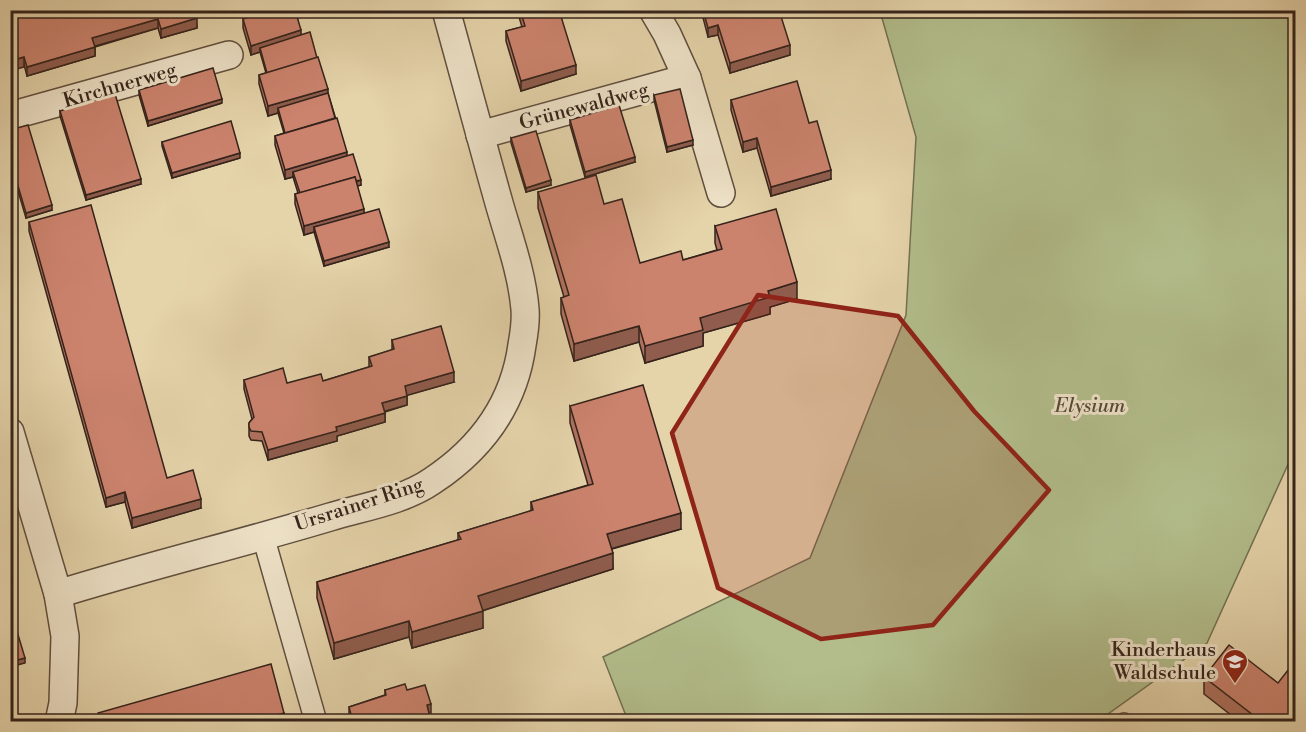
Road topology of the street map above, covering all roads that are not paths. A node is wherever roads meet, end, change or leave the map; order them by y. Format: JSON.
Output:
{"nodes":[{"id":1,"x":446,"y":10,"type":"edge"},
{"id":2,"x":653,"y":10,"type":"edge"},
{"id":3,"x":229,"y":55,"type":"dead end"},
{"id":4,"x":687,"y":78,"type":"junction"},
{"id":5,"x":10,"y":116,"type":"edge"},
{"id":6,"x":480,"y":135,"type":"junction"},
{"id":7,"x":721,"y":193,"type":"dead end"},
{"id":8,"x":10,"y":432,"type":"edge"},
{"id":9,"x":263,"y":536,"type":"junction"},
{"id":10,"x":58,"y":594,"type":"junction"},
{"id":11,"x":58,"y":722,"type":"edge"},
{"id":12,"x":316,"y":722,"type":"edge"}],
"edges":[{"from":1,"to":6,"type":"street","name":"Ursrainer Ring"},
{"from":2,"to":4,"type":"street"},
{"from":3,"to":5,"type":"street","name":"Kirchnerweg"},
{"from":4,"to":6,"type":"street","name":"Grünewaldweg"},
{"from":4,"to":7,"type":"street"},
{"from":6,"to":9,"type":"street","name":"Ursrainer Ring"},
{"from":8,"to":10,"type":"street"},
{"from":9,"to":10,"type":"street","name":"Ursrainer Ring"},
{"from":9,"to":12,"type":"street"},
{"from":10,"to":11,"type":"street"}]}
